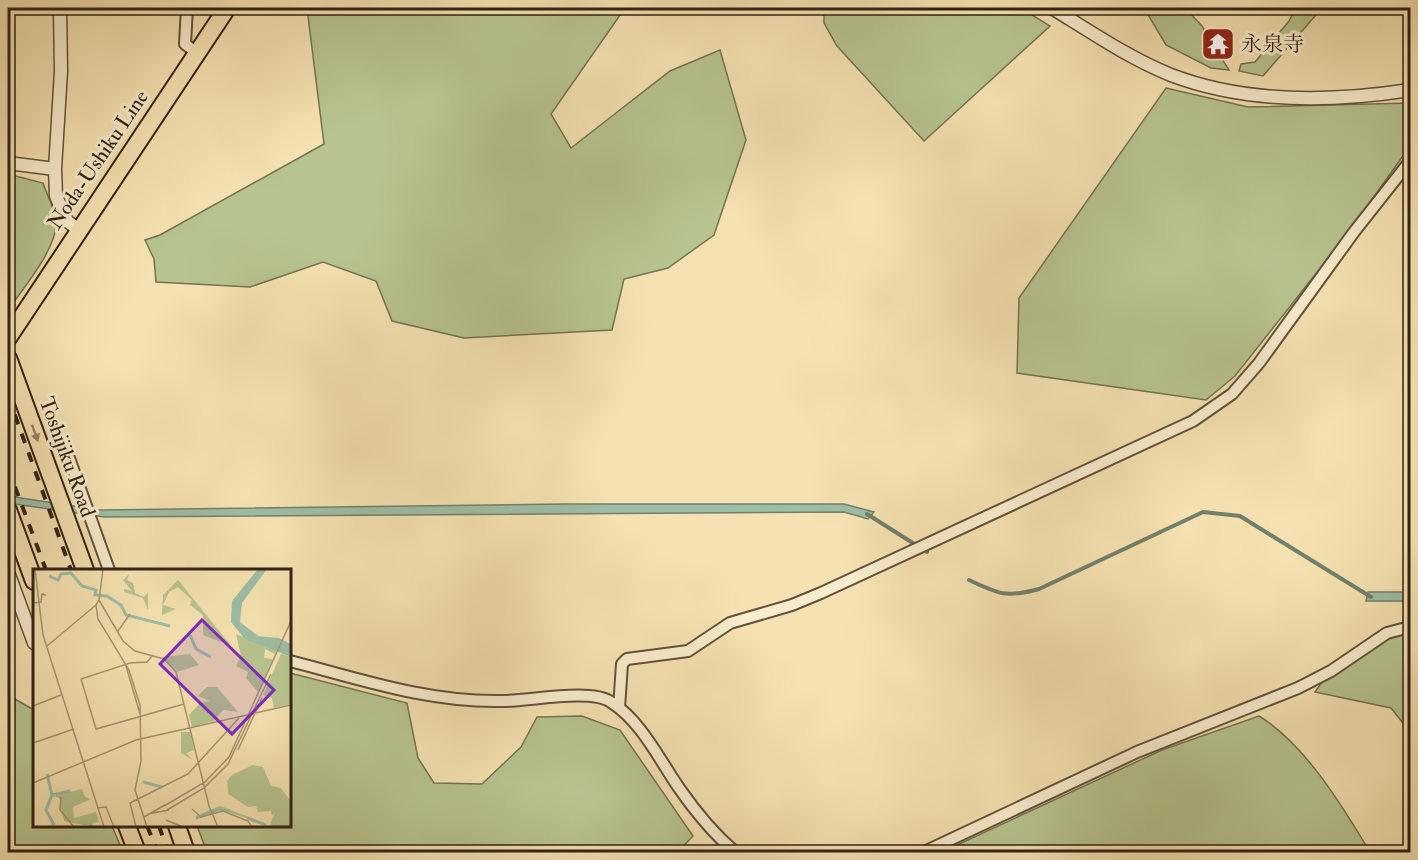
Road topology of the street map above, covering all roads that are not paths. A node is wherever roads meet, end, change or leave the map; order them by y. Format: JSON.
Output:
{"nodes":[{"id":1,"x":60,"y":8,"type":"edge"},
{"id":2,"x":187,"y":8,"type":"edge"},
{"id":3,"x":227,"y":8,"type":"edge"},
{"id":4,"x":1052,"y":8,"type":"edge"},
{"id":5,"x":197,"y":53,"type":"junction"},
{"id":6,"x":1410,"y":90,"type":"edge"},
{"id":7,"x":1410,"y":160,"type":"edge"},
{"id":8,"x":8,"y":163,"type":"edge"},
{"id":9,"x":55,"y":169,"type":"junction"},
{"id":10,"x":79,"y":230,"type":"junction"},
{"id":11,"x":8,"y":338,"type":"edge"},
{"id":12,"x":8,"y":358,"type":"edge"},
{"id":13,"x":69,"y":458,"type":"dead end"},
{"id":14,"x":8,"y":510,"type":"edge"},
{"id":15,"x":85,"y":569,"type":"edge"},
{"id":16,"x":109,"y":569,"type":"edge"},
{"id":17,"x":8,"y":572,"type":"edge"},
{"id":18,"x":33,"y":578,"type":"edge"},
{"id":19,"x":1410,"y":627,"type":"edge"},
{"id":20,"x":33,"y":640,"type":"edge"},
{"id":21,"x":291,"y":661,"type":"edge"},
{"id":22,"x":619,"y":708,"type":"junction"},
{"id":23,"x":128,"y":827,"type":"edge"},
{"id":24,"x":178,"y":827,"type":"edge"},
{"id":25,"x":137,"y":852,"type":"edge"},
{"id":26,"x":186,"y":852,"type":"edge"},
{"id":27,"x":735,"y":852,"type":"edge"},
{"id":28,"x":924,"y":852,"type":"edge"}],
"edges":[{"from":1,"to":9,"type":"street"},
{"from":2,"to":5,"type":"street"},
{"from":3,"to":5,"type":"main road","name":"Noda-Ushiku Line"},
{"from":4,"to":6,"type":"street"},
{"from":5,"to":10,"type":"main road","name":"Noda-Ushiku Line"},
{"from":7,"to":22,"type":"street"},
{"from":8,"to":9,"type":"street"},
{"from":9,"to":10,"type":"street"},
{"from":10,"to":11,"type":"main road","name":"Noda-Ushiku Line"},
{"from":12,"to":15,"type":"main road","name":"Toshijiku Road","one_way":true},
{"from":13,"to":16,"type":"street"},
{"from":14,"to":18,"type":"main road"},
{"from":17,"to":20,"type":"street"},
{"from":19,"to":28,"type":"street"},
{"from":21,"to":22,"type":"street"},
{"from":22,"to":27,"type":"street"},
{"from":23,"to":25,"type":"main road"},
{"from":24,"to":26,"type":"main road"}]}
